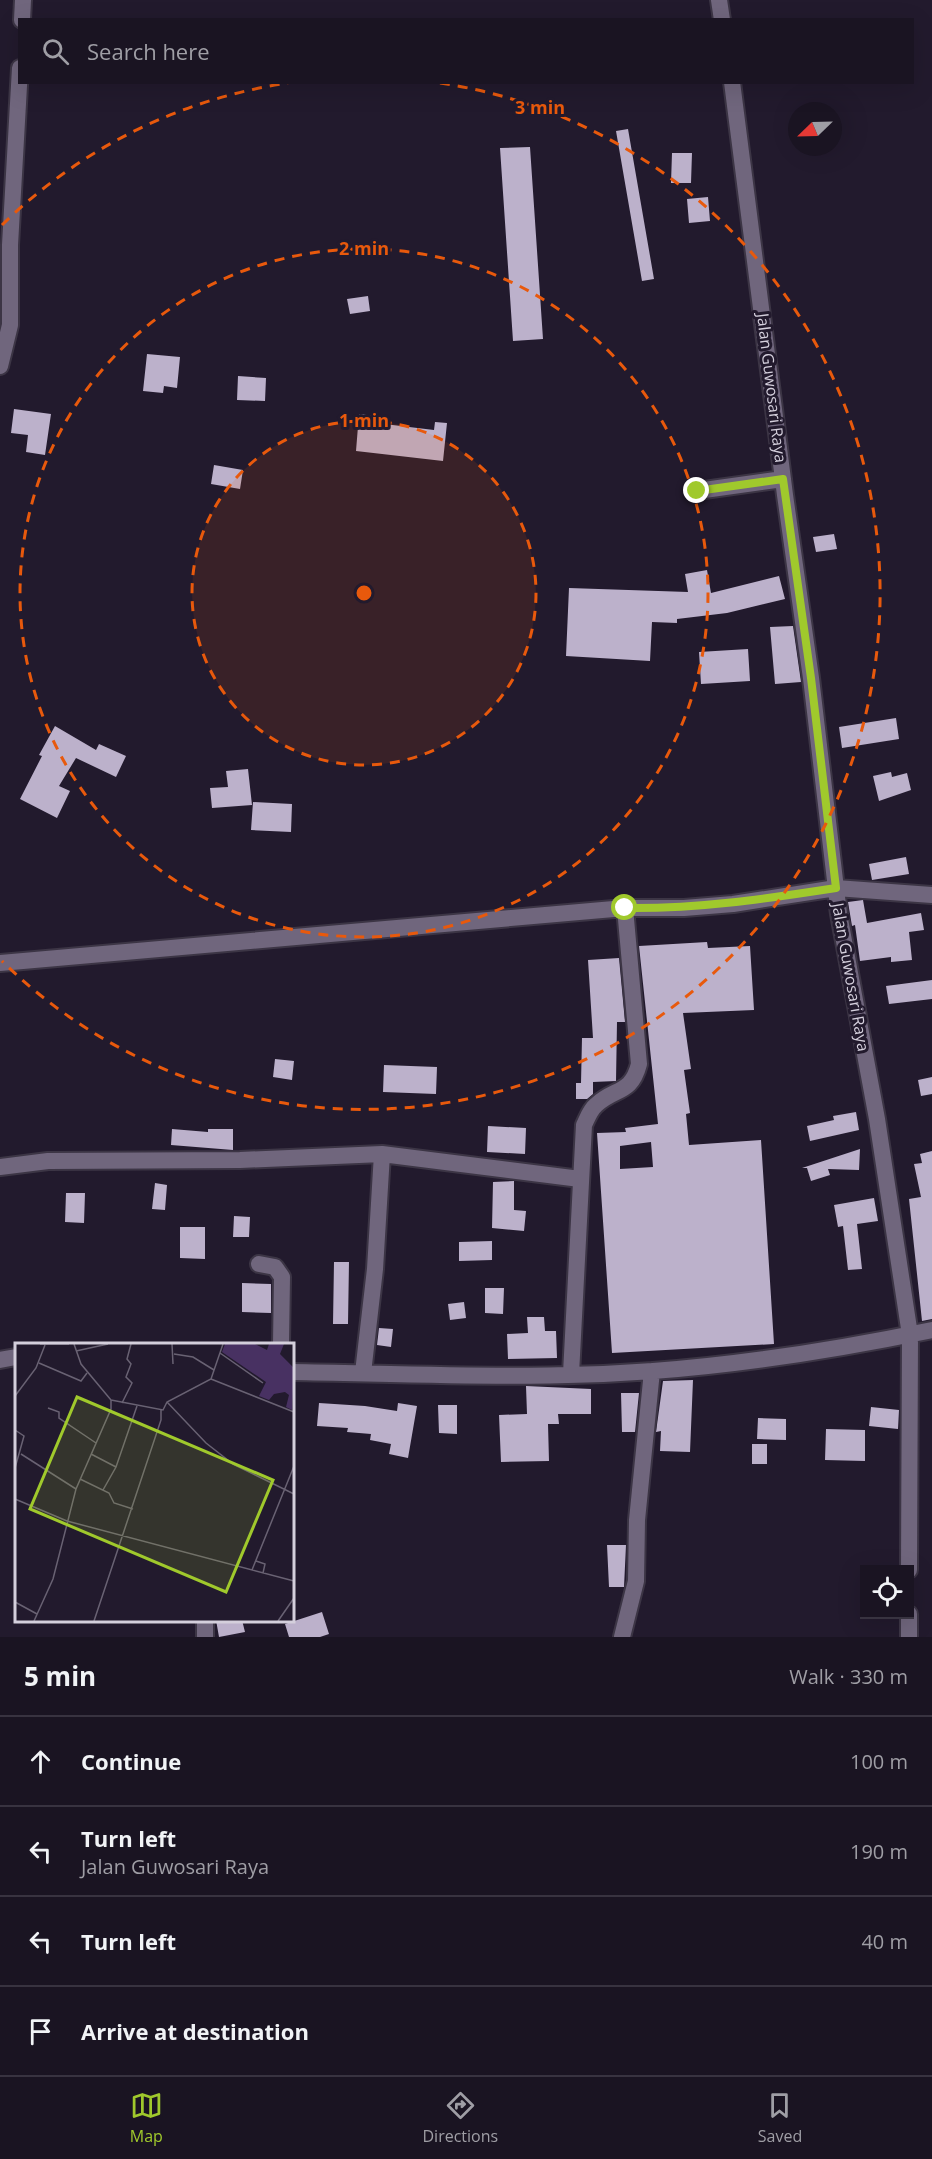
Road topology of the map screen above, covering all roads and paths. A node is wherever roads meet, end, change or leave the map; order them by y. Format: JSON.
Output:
{"nodes":[{"id":1,"x":23,"y":0,"type":"edge"},
{"id":2,"x":719,"y":0,"type":"edge"},
{"id":3,"x":22,"y":18,"type":"edge"},
{"id":4,"x":722,"y":18,"type":"edge"},
{"id":5,"x":19,"y":84,"type":"edge"},
{"id":6,"x":732,"y":84,"type":"edge"},
{"id":7,"x":0,"y":366,"type":"edge"},
{"id":8,"x":783,"y":479,"type":"junction"},
{"id":9,"x":697,"y":491,"type":"dead end"},
{"id":10,"x":836,"y":888,"type":"junction"},
{"id":11,"x":932,"y":895,"type":"edge"},
{"id":12,"x":625,"y":908,"type":"junction"},
{"id":13,"x":0,"y":963,"type":"edge"},
{"id":14,"x":382,"y":1154,"type":"junction"},
{"id":15,"x":0,"y":1167,"type":"edge"},
{"id":16,"x":580,"y":1179,"type":"junction"},
{"id":17,"x":259,"y":1264,"type":"dead end"},
{"id":18,"x":932,"y":1330,"type":"edge"},
{"id":19,"x":910,"y":1335,"type":"junction"},
{"id":20,"x":281,"y":1343,"type":"edge"},
{"id":21,"x":15,"y":1357,"type":"edge"},
{"id":22,"x":0,"y":1360,"type":"edge"},
{"id":23,"x":652,"y":1371,"type":"junction"},
{"id":24,"x":294,"y":1372,"type":"edge"},
{"id":25,"x":363,"y":1373,"type":"junction"},
{"id":26,"x":571,"y":1374,"type":"junction"},
{"id":27,"x":909,"y":1565,"type":"edge"},
{"id":28,"x":909,"y":1619,"type":"edge"},
{"id":29,"x":622,"y":1637,"type":"edge"},
{"id":30,"x":909,"y":1637,"type":"edge"}],
"edges":[{"from":1,"to":3,"type":"street"},
{"from":2,"to":4,"type":"street"},
{"from":5,"to":7,"type":"street"},
{"from":6,"to":8,"type":"street","name":"Jalan Guwosari Raya"},
{"from":8,"to":9,"type":"street"},
{"from":8,"to":10,"type":"street","name":"Jalan Guwosari Raya"},
{"from":10,"to":11,"type":"street"},
{"from":10,"to":12,"type":"street"},
{"from":10,"to":19,"type":"street","name":"Jalan Guwosari Raya"},
{"from":12,"to":13,"type":"street"},
{"from":12,"to":16,"type":"street"},
{"from":14,"to":15,"type":"street"},
{"from":14,"to":16,"type":"street"},
{"from":14,"to":25,"type":"street"},
{"from":16,"to":26,"type":"street"},
{"from":17,"to":20,"type":"street"},
{"from":18,"to":19,"type":"street"},
{"from":19,"to":23,"type":"street"},
{"from":19,"to":27,"type":"street","name":"Jalan Guwosari Raya"},
{"from":21,"to":22,"type":"street"},
{"from":23,"to":26,"type":"street"},
{"from":23,"to":29,"type":"street"},
{"from":24,"to":25,"type":"street"},
{"from":25,"to":26,"type":"street"},
{"from":28,"to":30,"type":"street"}]}
